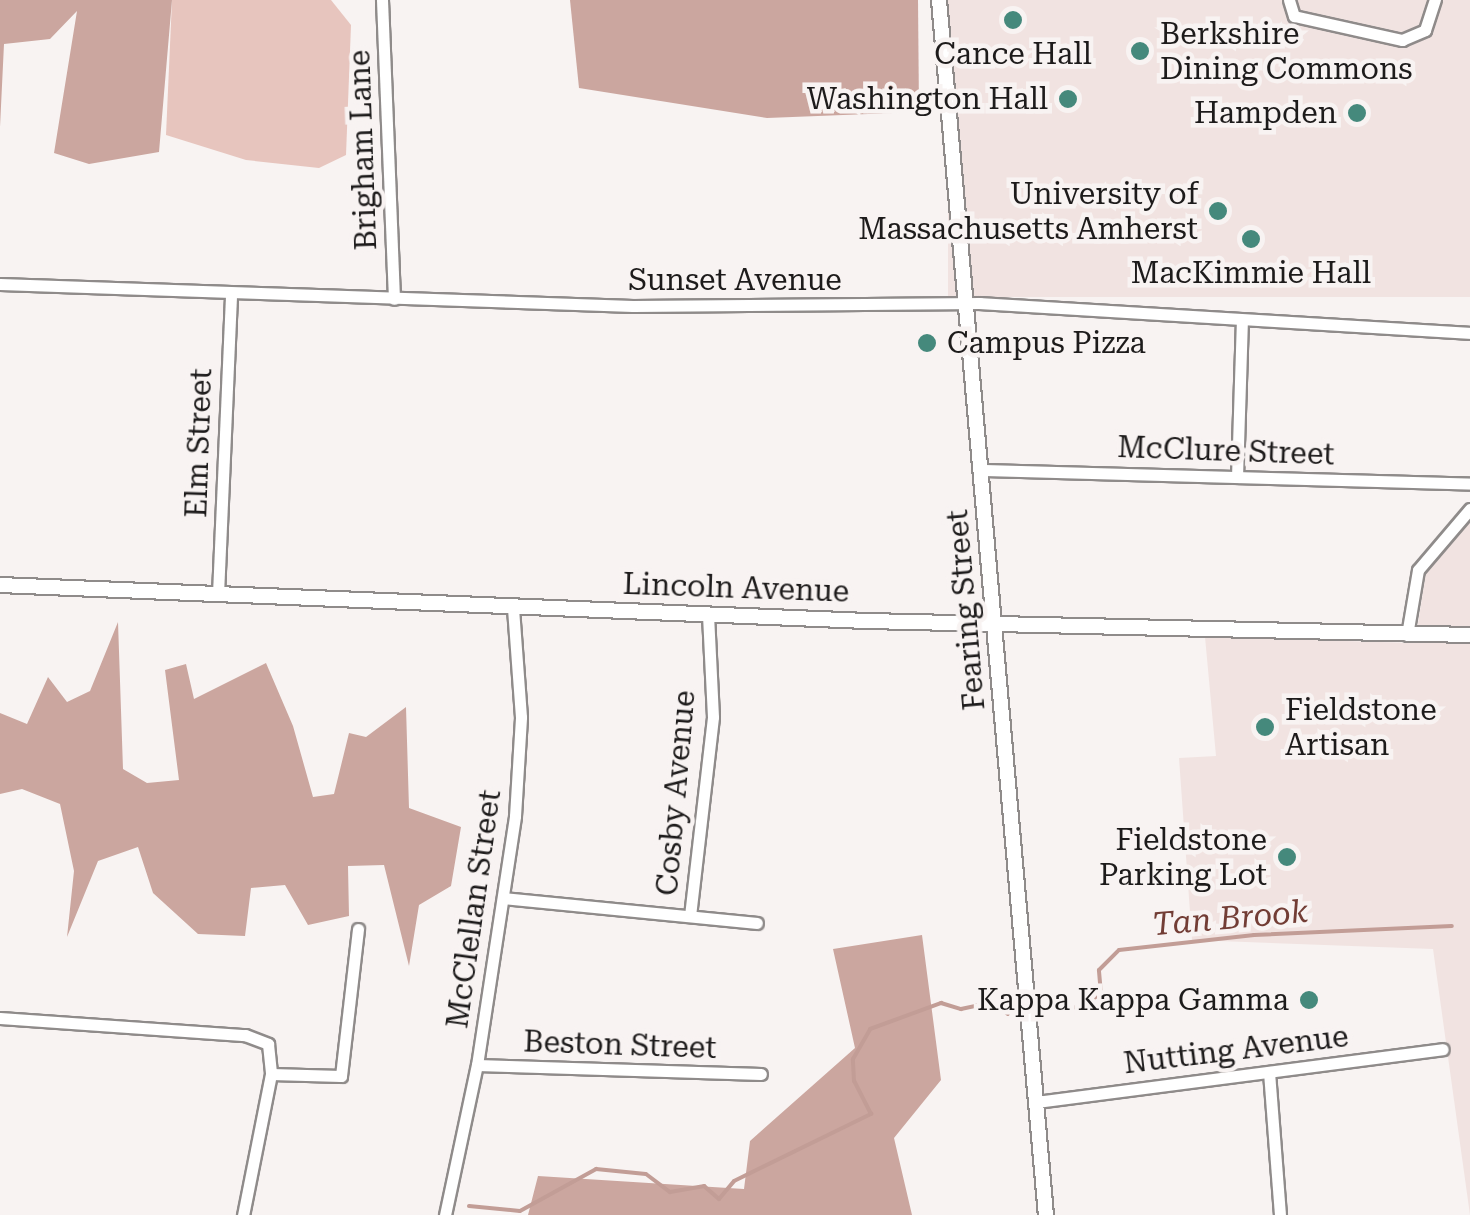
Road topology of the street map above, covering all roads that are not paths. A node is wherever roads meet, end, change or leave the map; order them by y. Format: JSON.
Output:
{"nodes":[{"id":1,"x":382,"y":0,"type":"edge"},
{"id":2,"x":939,"y":0,"type":"edge"},
{"id":3,"x":1290,"y":0,"type":"edge"},
{"id":4,"x":1435,"y":0,"type":"edge"},
{"id":5,"x":0,"y":284,"type":"edge"},
{"id":6,"x":230,"y":296,"type":"junction"},
{"id":7,"x":394,"y":299,"type":"junction"},
{"id":8,"x":964,"y":304,"type":"junction"},
{"id":9,"x":1242,"y":320,"type":"junction"},
{"id":10,"x":1470,"y":332,"type":"edge"},
{"id":11,"x":981,"y":470,"type":"junction"},
{"id":12,"x":1236,"y":477,"type":"junction"},
{"id":13,"x":1470,"y":484,"type":"edge"},
{"id":14,"x":1470,"y":509,"type":"edge"},
{"id":15,"x":0,"y":585,"type":"edge"},
{"id":16,"x":218,"y":594,"type":"junction"},
{"id":17,"x":513,"y":607,"type":"junction"},
{"id":18,"x":708,"y":614,"type":"junction"},
{"id":19,"x":994,"y":624,"type":"junction"},
{"id":20,"x":1408,"y":636,"type":"junction"},
{"id":21,"x":1470,"y":636,"type":"edge"},
{"id":22,"x":503,"y":898,"type":"junction"},
{"id":23,"x":690,"y":916,"type":"junction"},
{"id":24,"x":757,"y":923,"type":"dead end"},
{"id":25,"x":358,"y":930,"type":"dead end"},
{"id":26,"x":0,"y":1018,"type":"edge"},
{"id":27,"x":1443,"y":1049,"type":"dead end"},
{"id":28,"x":477,"y":1065,"type":"junction"},
{"id":29,"x":1269,"y":1072,"type":"junction"},
{"id":30,"x":271,"y":1074,"type":"junction"},
{"id":31,"x":761,"y":1074,"type":"dead end"},
{"id":32,"x":1036,"y":1102,"type":"junction"},
{"id":33,"x":243,"y":1215,"type":"edge"},
{"id":34,"x":445,"y":1215,"type":"edge"},
{"id":35,"x":1046,"y":1215,"type":"edge"},
{"id":36,"x":1280,"y":1215,"type":"edge"}],
"edges":[{"from":1,"to":7,"type":"street","name":"Brigham Lane"},
{"from":2,"to":8,"type":"street","name":"Fearing Street"},
{"from":3,"to":4,"type":"street"},
{"from":5,"to":6,"type":"street","name":"Sunset Avenue"},
{"from":6,"to":7,"type":"street","name":"Sunset Avenue"},
{"from":6,"to":16,"type":"street","name":"Elm Street"},
{"from":7,"to":8,"type":"street","name":"Sunset Avenue"},
{"from":8,"to":9,"type":"street","name":"Sunset Avenue"},
{"from":8,"to":11,"type":"street","name":"Fearing Street"},
{"from":9,"to":10,"type":"street","name":"Sunset Avenue"},
{"from":9,"to":12,"type":"street"},
{"from":11,"to":12,"type":"street","name":"McClure Street"},
{"from":11,"to":19,"type":"street","name":"Fearing Street"},
{"from":12,"to":13,"type":"street","name":"McClure Street"},
{"from":14,"to":20,"type":"street"},
{"from":15,"to":16,"type":"street","name":"Lincoln Avenue"},
{"from":16,"to":17,"type":"street","name":"Lincoln Avenue"},
{"from":17,"to":18,"type":"street","name":"Lincoln Avenue"},
{"from":17,"to":22,"type":"street","name":"McClellan Street"},
{"from":18,"to":19,"type":"street","name":"Lincoln Avenue"},
{"from":18,"to":23,"type":"street","name":"Cosby Avenue"},
{"from":19,"to":20,"type":"street","name":"Lincoln Avenue"},
{"from":19,"to":32,"type":"street","name":"Fearing Street"},
{"from":20,"to":21,"type":"street","name":"Lincoln Avenue"},
{"from":22,"to":23,"type":"street"},
{"from":22,"to":28,"type":"street","name":"McClellan Street"},
{"from":23,"to":24,"type":"street"},
{"from":25,"to":30,"type":"street"},
{"from":26,"to":30,"type":"street"},
{"from":27,"to":29,"type":"street","name":"Nutting Avenue"},
{"from":28,"to":31,"type":"street","name":"Beston Street"},
{"from":28,"to":34,"type":"street","name":"McClellan Street"},
{"from":29,"to":32,"type":"street","name":"Nutting Avenue"},
{"from":29,"to":36,"type":"street"},
{"from":30,"to":33,"type":"street"},
{"from":32,"to":35,"type":"street","name":"Fearing Street"}]}
